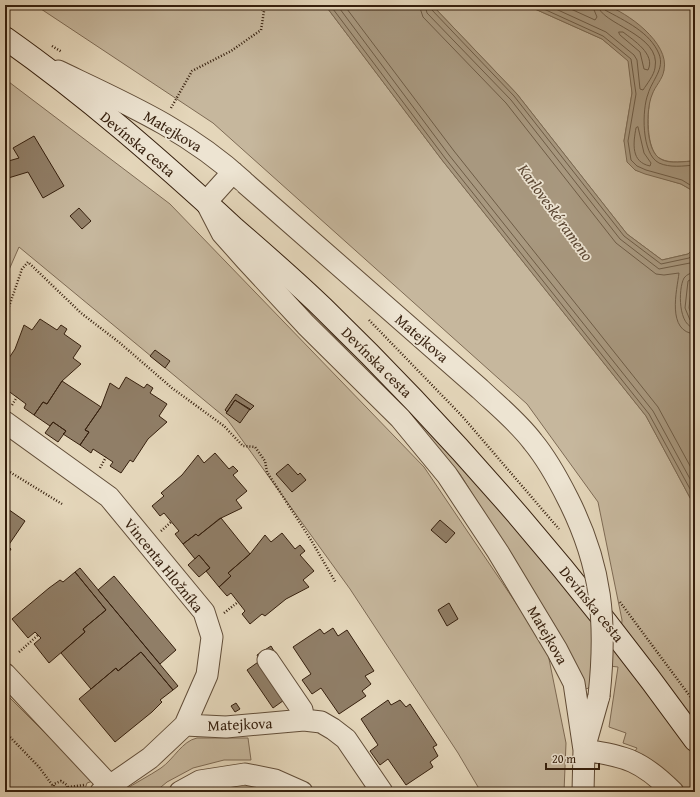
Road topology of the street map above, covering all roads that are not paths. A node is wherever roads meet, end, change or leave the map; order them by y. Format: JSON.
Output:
{"nodes":[{"id":1,"x":5,"y":38,"type":"edge"},
{"id":2,"x":36,"y":60,"type":"junction"},
{"id":3,"x":239,"y":177,"type":"junction"},
{"id":4,"x":206,"y":202,"type":"junction"},
{"id":5,"x":5,"y":422,"type":"edge"},
{"id":6,"x":268,"y":660,"type":"dead end"},
{"id":7,"x":5,"y":674,"type":"edge"},
{"id":8,"x":304,"y":720,"type":"junction"},
{"id":9,"x":185,"y":725,"type":"junction"},
{"id":10,"x":695,"y":740,"type":"edge"},
{"id":11,"x":592,"y":751,"type":"junction"},
{"id":12,"x":105,"y":789,"type":"edge"},
{"id":13,"x":180,"y":792,"type":"edge"},
{"id":14,"x":302,"y":792,"type":"edge"},
{"id":15,"x":382,"y":792,"type":"edge"},
{"id":16,"x":583,"y":792,"type":"edge"},
{"id":17,"x":673,"y":792,"type":"edge"}],
"edges":[{"from":1,"to":2,"type":"street","name":"Devínska cesta"},
{"from":2,"to":3,"type":"street","name":"Matejkova"},
{"from":2,"to":4,"type":"street","name":"Devínska cesta"},
{"from":3,"to":4,"type":"street"},
{"from":3,"to":11,"type":"street","name":"Matejkova","bridge":true},
{"from":4,"to":10,"type":"street","name":"Devínska cesta"},
{"from":4,"to":11,"type":"street","name":"Matejkova"},
{"from":5,"to":9,"type":"street","name":"Vincenta Hložníka"},
{"from":6,"to":8,"type":"street"},
{"from":7,"to":12,"type":"street"},
{"from":8,"to":9,"type":"street","name":"Matejkova"},
{"from":8,"to":15,"type":"street","name":"Matejkova"},
{"from":9,"to":12,"type":"street","name":"Vincenta Hložníka"},
{"from":11,"to":16,"type":"street","name":"Matejkova"},
{"from":11,"to":17,"type":"street"},
{"from":13,"to":14,"type":"street"}]}
